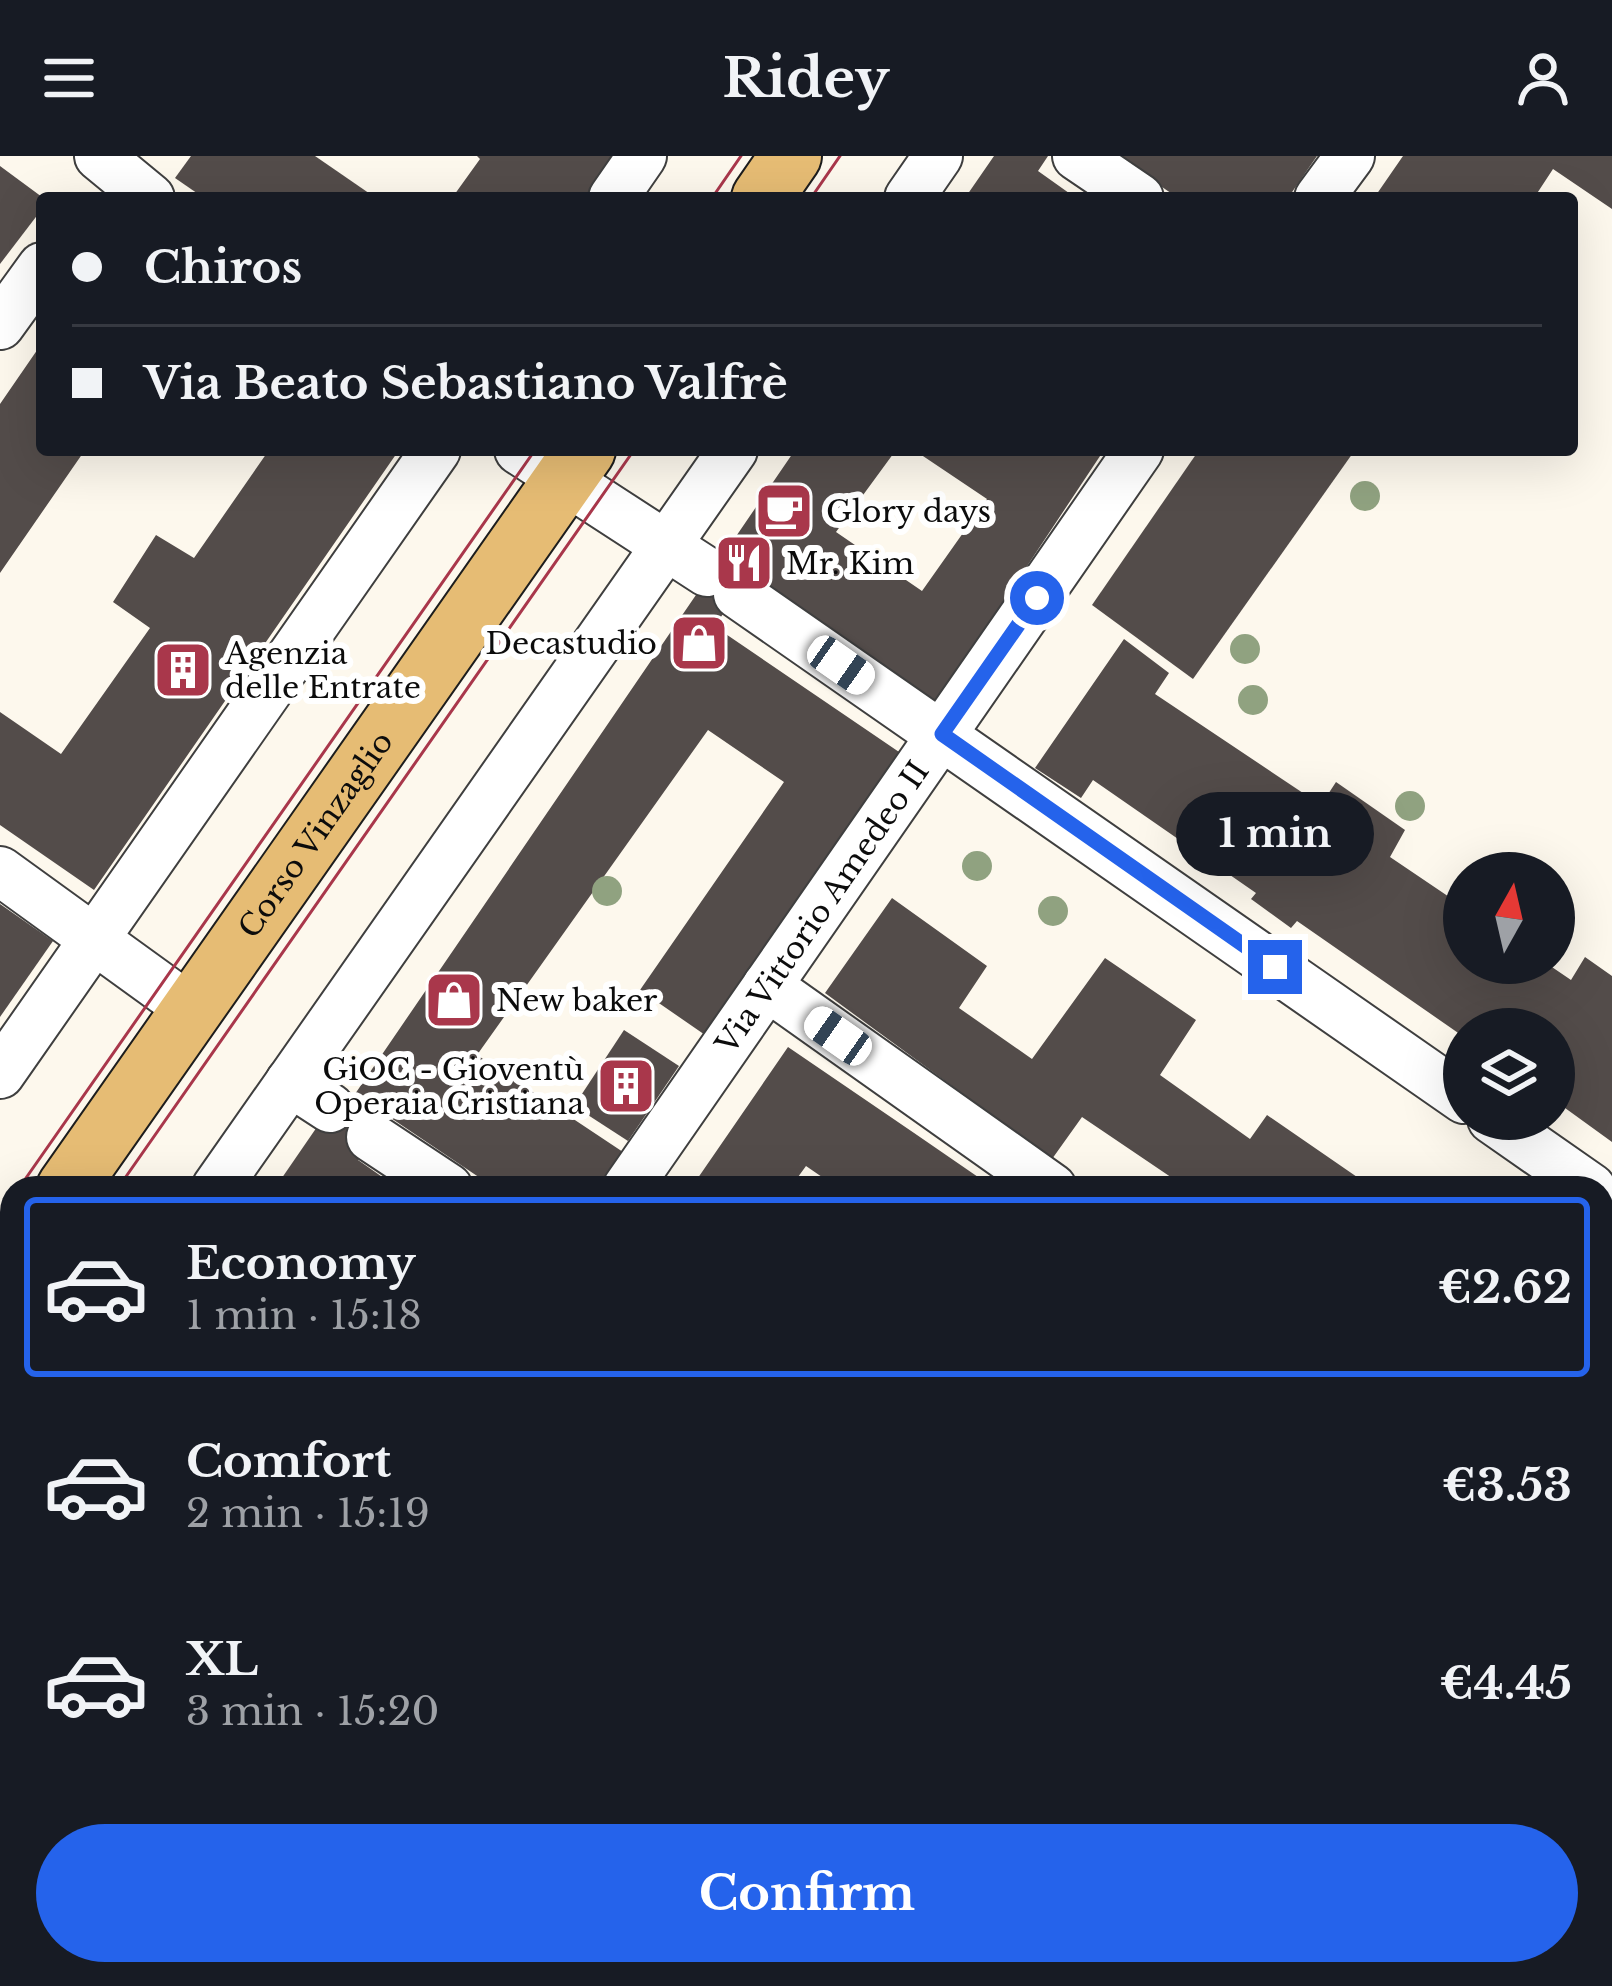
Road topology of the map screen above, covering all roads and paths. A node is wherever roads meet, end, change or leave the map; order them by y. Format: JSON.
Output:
{"nodes":[{"id":1,"x":642,"y":156,"type":"edge"},
{"id":2,"x":791,"y":156,"type":"edge"},
{"id":3,"x":938,"y":156,"type":"edge"},
{"id":4,"x":1077,"y":156,"type":"edge"},
{"id":5,"x":1350,"y":156,"type":"edge"},
{"id":6,"x":617,"y":192,"type":"edge"},
{"id":7,"x":766,"y":192,"type":"edge"},
{"id":8,"x":913,"y":192,"type":"edge"},
{"id":9,"x":1130,"y":192,"type":"edge"},
{"id":10,"x":1323,"y":192,"type":"edge"},
{"id":11,"x":36,"y":275,"type":"edge"},
{"id":12,"x":0,"y":326,"type":"edge"},
{"id":13,"x":432,"y":456,"type":"edge"},
{"id":14,"x":729,"y":456,"type":"edge"},
{"id":15,"x":1135,"y":456,"type":"edge"},
{"id":16,"x":556,"y":460,"type":"edge"},
{"id":17,"x":667,"y":544,"type":"junction"},
{"id":18,"x":942,"y":734,"type":"junction"},
{"id":19,"x":0,"y":871,"type":"edge"},
{"id":20,"x":94,"y":939,"type":"junction"},
{"id":21,"x":767,"y":986,"type":"junction"},
{"id":22,"x":192,"y":1010,"type":"junction"},
{"id":23,"x":0,"y":1074,"type":"edge"},
{"id":24,"x":1443,"y":1084,"type":"edge"},
{"id":25,"x":371,"y":1137,"type":"dead end"},
{"id":26,"x":1522,"y":1140,"type":"edge"},
{"id":27,"x":75,"y":1176,"type":"edge"},
{"id":28,"x":228,"y":1176,"type":"edge"},
{"id":29,"x":430,"y":1176,"type":"edge"},
{"id":30,"x":634,"y":1176,"type":"edge"},
{"id":31,"x":1035,"y":1176,"type":"edge"},
{"id":32,"x":1574,"y":1176,"type":"edge"}],
"edges":[{"from":1,"to":6,"type":"street"},
{"from":2,"to":7,"type":"main road"},
{"from":3,"to":8,"type":"street"},
{"from":4,"to":9,"type":"street"},
{"from":5,"to":10,"type":"street"},
{"from":11,"to":12,"type":"street"},
{"from":13,"to":20,"type":"street"},
{"from":14,"to":17,"type":"street"},
{"from":15,"to":18,"type":"street","name":"Via Vittorio Amedeo II"},
{"from":16,"to":17,"type":"street","name":"Corso Vinzaglio"},
{"from":16,"to":22,"type":"main road","name":"Corso Vinzaglio"},
{"from":17,"to":18,"type":"street","name":"Corso Vinzaglio"},
{"from":17,"to":28,"type":"street"},
{"from":18,"to":21,"type":"street","name":"Via Vittorio Amedeo II"},
{"from":18,"to":24,"type":"street","name":"Corso Vinzaglio"},
{"from":19,"to":20,"type":"street"},
{"from":20,"to":22,"type":"street"},
{"from":20,"to":23,"type":"street"},
{"from":21,"to":30,"type":"street","name":"Via Vittorio Amedeo II"},
{"from":21,"to":31,"type":"street"},
{"from":22,"to":27,"type":"main road","name":"Corso Vinzaglio"},
{"from":25,"to":29,"type":"street"},
{"from":26,"to":32,"type":"street"}]}
